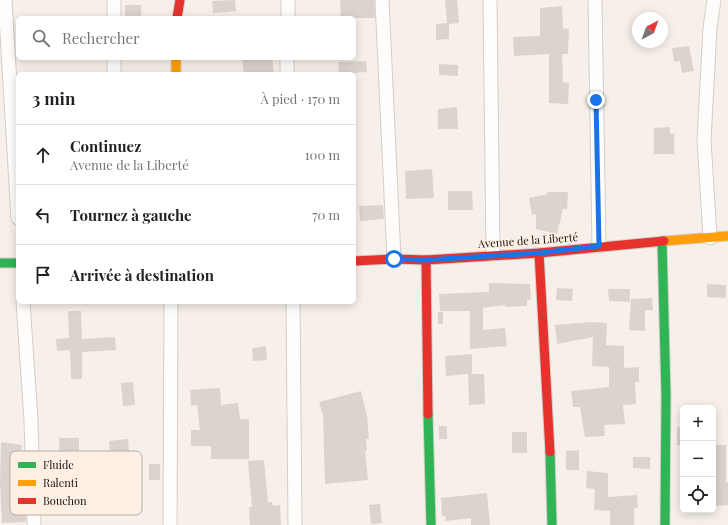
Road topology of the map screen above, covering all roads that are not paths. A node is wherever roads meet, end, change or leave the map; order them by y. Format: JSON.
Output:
{"nodes":[{"id":1,"x":5,"y":0,"type":"edge"},
{"id":2,"x":114,"y":0,"type":"edge"},
{"id":3,"x":180,"y":0,"type":"edge"},
{"id":4,"x":288,"y":0,"type":"edge"},
{"id":5,"x":382,"y":0,"type":"edge"},
{"id":6,"x":490,"y":0,"type":"edge"},
{"id":7,"x":595,"y":0,"type":"edge"},
{"id":8,"x":714,"y":0,"type":"edge"},
{"id":9,"x":114,"y":16,"type":"edge"},
{"id":10,"x":178,"y":16,"type":"edge"},
{"id":11,"x":288,"y":16,"type":"edge"},
{"id":12,"x":114,"y":60,"type":"edge"},
{"id":13,"x":176,"y":60,"type":"edge"},
{"id":14,"x":287,"y":60,"type":"edge"},
{"id":15,"x":114,"y":72,"type":"edge"},
{"id":16,"x":176,"y":72,"type":"edge"},
{"id":17,"x":287,"y":72,"type":"edge"},
{"id":18,"x":16,"y":184,"type":"edge"},
{"id":19,"x":728,"y":236,"type":"edge"},
{"id":20,"x":710,"y":238,"type":"junction"},
{"id":21,"x":662,"y":241,"type":"junction"},
{"id":22,"x":599,"y":246,"type":"junction"},
{"id":23,"x":539,"y":253,"type":"junction"},
{"id":24,"x":493,"y":254,"type":"junction"},
{"id":25,"x":394,"y":259,"type":"junction"},
{"id":26,"x":426,"y":260,"type":"junction"},
{"id":27,"x":356,"y":262,"type":"edge"},
{"id":28,"x":0,"y":263,"type":"edge"},
{"id":29,"x":16,"y":263,"type":"edge"},
{"id":30,"x":23,"y":304,"type":"edge"},
{"id":31,"x":171,"y":304,"type":"edge"},
{"id":32,"x":293,"y":304,"type":"edge"},
{"id":33,"x":32,"y":451,"type":"edge"},
{"id":34,"x":34,"y":515,"type":"edge"},
{"id":35,"x":34,"y":525,"type":"edge"},
{"id":36,"x":170,"y":525,"type":"edge"},
{"id":37,"x":295,"y":525,"type":"edge"},
{"id":38,"x":431,"y":525,"type":"edge"},
{"id":39,"x":552,"y":525,"type":"edge"},
{"id":40,"x":665,"y":525,"type":"edge"}],
"edges":[{"from":1,"to":18,"type":"street"},
{"from":2,"to":9,"type":"street"},
{"from":3,"to":10,"type":"street"},
{"from":4,"to":11,"type":"street"},
{"from":5,"to":25,"type":"street"},
{"from":6,"to":24,"type":"street"},
{"from":7,"to":22,"type":"street"},
{"from":8,"to":20,"type":"street"},
{"from":12,"to":15,"type":"street"},
{"from":13,"to":16,"type":"street"},
{"from":14,"to":17,"type":"street"},
{"from":19,"to":20,"type":"street","name":"Avenue de la Liberté"},
{"from":20,"to":21,"type":"street","name":"Avenue de la Liberté"},
{"from":21,"to":22,"type":"street","name":"Avenue de la Liberté"},
{"from":21,"to":40,"type":"street"},
{"from":22,"to":23,"type":"street","name":"Avenue de la Liberté"},
{"from":23,"to":24,"type":"street","name":"Avenue de la Liberté"},
{"from":23,"to":39,"type":"street"},
{"from":24,"to":26,"type":"street","name":"Avenue de la Liberté"},
{"from":25,"to":26,"type":"street","name":"Avenue de la Liberté"},
{"from":25,"to":27,"type":"street","name":"Avenue de la Liberté"},
{"from":26,"to":38,"type":"street"},
{"from":28,"to":29,"type":"street"},
{"from":30,"to":33,"type":"street"},
{"from":31,"to":36,"type":"street"},
{"from":32,"to":37,"type":"street"},
{"from":34,"to":35,"type":"street"}]}
